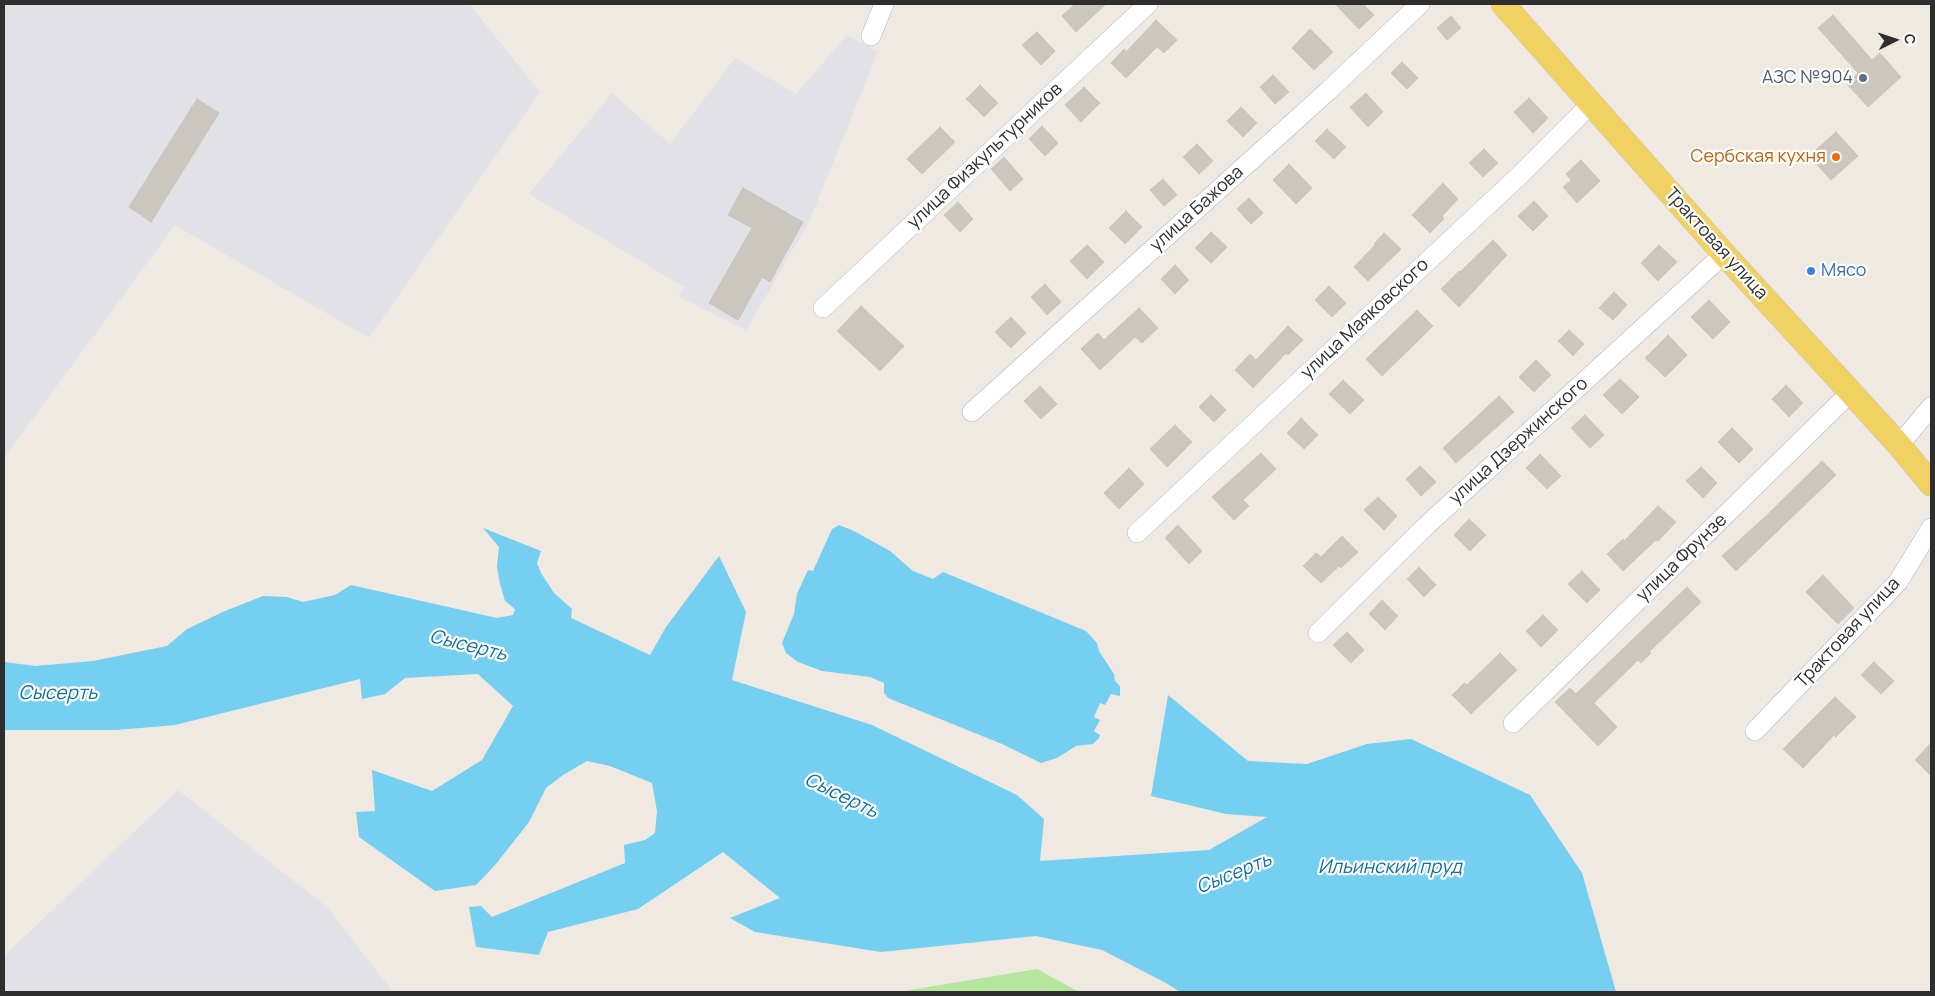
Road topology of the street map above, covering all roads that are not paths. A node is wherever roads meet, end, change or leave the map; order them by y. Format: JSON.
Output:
{"nodes":[{"id":1,"x":884,"y":4,"type":"edge"},
{"id":2,"x":1148,"y":4,"type":"edge"},
{"id":3,"x":1420,"y":4,"type":"edge"},
{"id":4,"x":1503,"y":4,"type":"edge"},
{"id":5,"x":871,"y":36,"type":"dead end"},
{"id":6,"x":1591,"y":104,"type":"junction"},
{"id":7,"x":1724,"y":254,"type":"junction"},
{"id":8,"x":823,"y":308,"type":"dead end"},
{"id":9,"x":1851,"y":392,"type":"junction"},
{"id":10,"x":1931,"y":407,"type":"edge"},
{"id":11,"x":972,"y":412,"type":"dead end"},
{"id":12,"x":1898,"y":445,"type":"junction"},
{"id":13,"x":1931,"y":484,"type":"edge"},
{"id":14,"x":1931,"y":528,"type":"edge"},
{"id":15,"x":1137,"y":533,"type":"dead end"},
{"id":16,"x":1318,"y":633,"type":"dead end"},
{"id":17,"x":1513,"y":724,"type":"dead end"},
{"id":18,"x":1755,"y":731,"type":"dead end"}],
"edges":[{"from":1,"to":5,"type":"street"},
{"from":2,"to":8,"type":"street","name":"улица Физкультурников"},
{"from":3,"to":11,"type":"street","name":"улица Бажова"},
{"from":4,"to":6,"type":"main road","name":"Трактовая улица"},
{"from":6,"to":7,"type":"main road","name":"Трактовая улица"},
{"from":6,"to":15,"type":"street","name":"улица Маяковского"},
{"from":7,"to":9,"type":"main road","name":"Трактовая улица"},
{"from":7,"to":16,"type":"street","name":"улица Дзержинского"},
{"from":9,"to":12,"type":"main road","name":"Трактовая улица"},
{"from":9,"to":17,"type":"street","name":"улица Фрунзе"},
{"from":10,"to":12,"type":"street"},
{"from":12,"to":13,"type":"main road","name":"Трактовая улица"},
{"from":14,"to":18,"type":"street","name":"Трактовая улица"}]}
